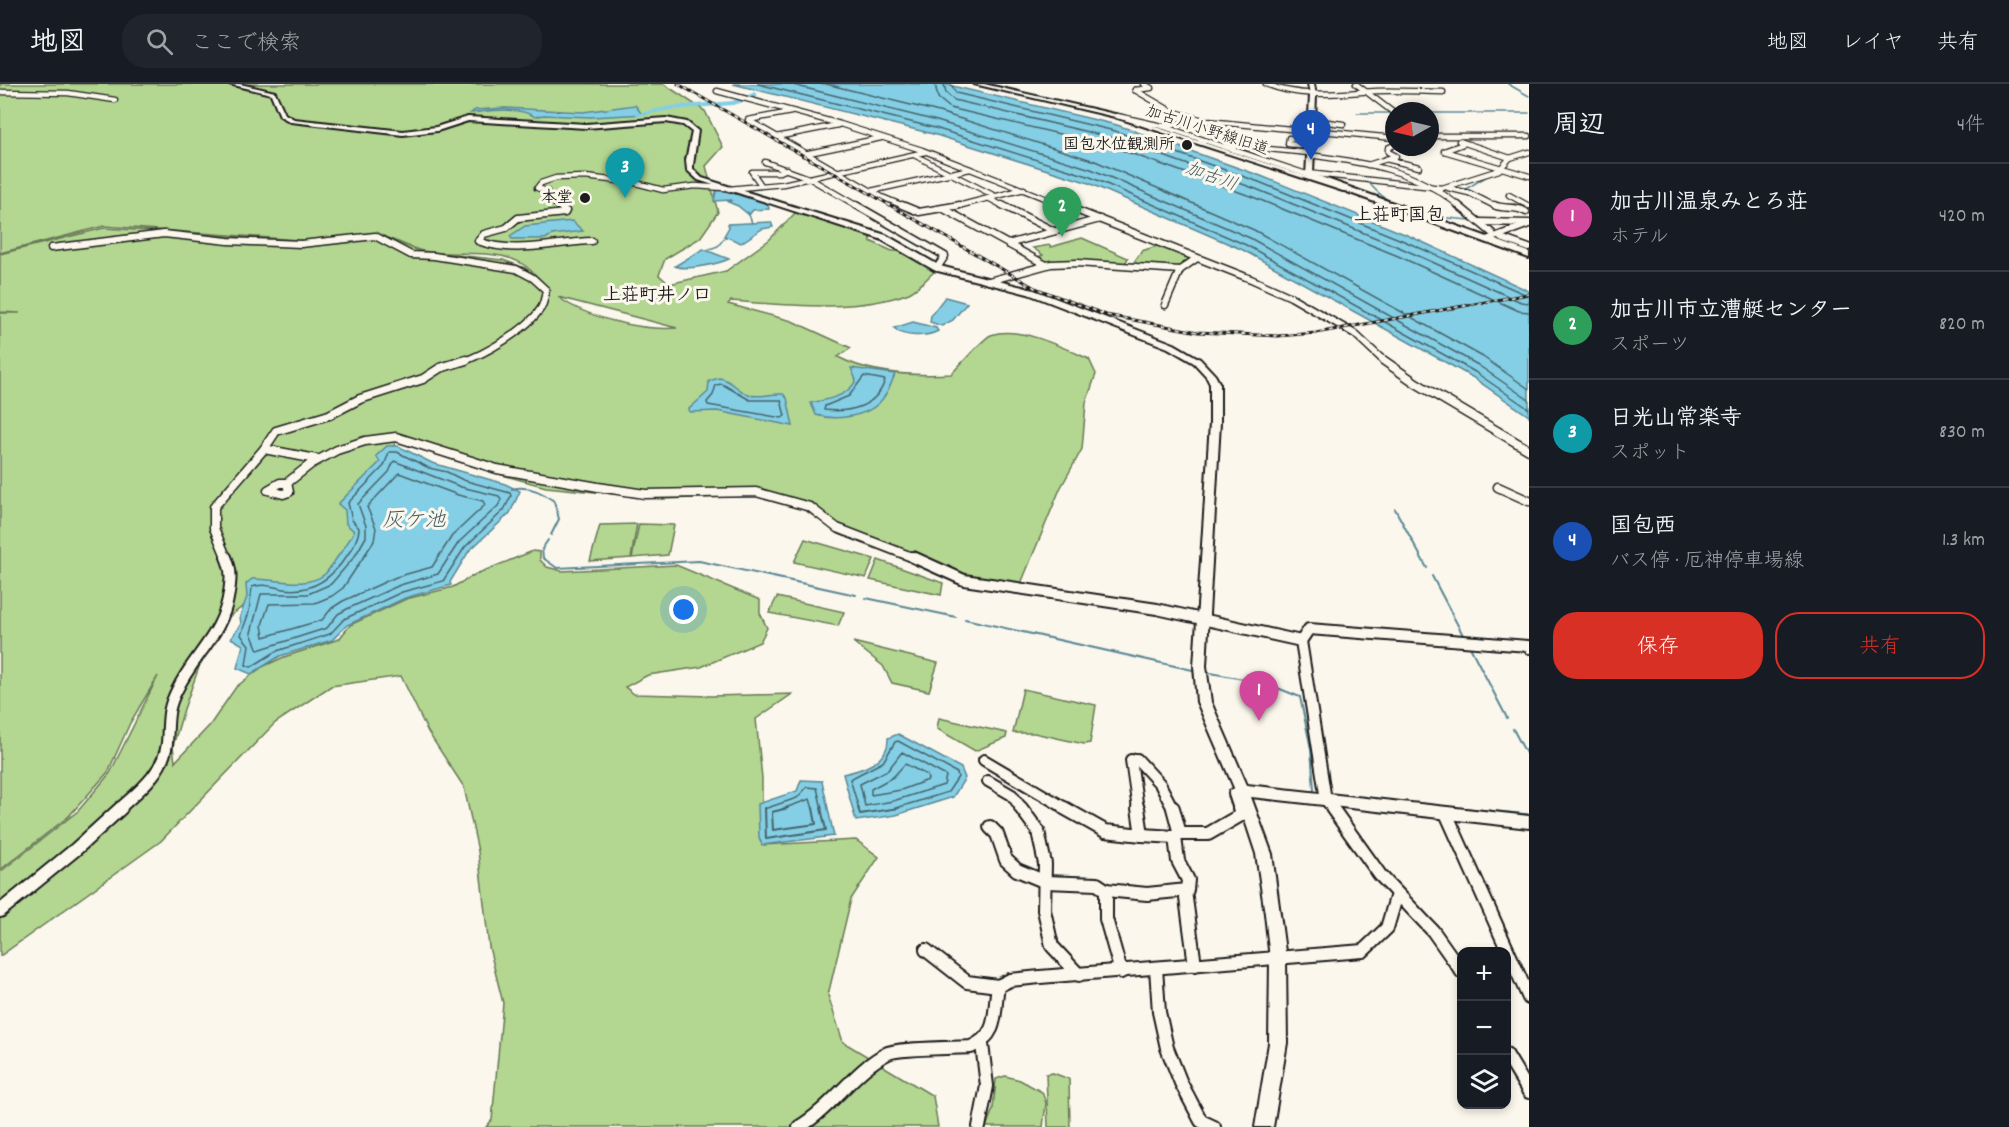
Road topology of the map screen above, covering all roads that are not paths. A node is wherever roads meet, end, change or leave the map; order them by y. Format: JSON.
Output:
{"nodes":[{"id":1,"x":232,"y":84,"type":"edge"},
{"id":2,"x":977,"y":84,"type":"edge"},
{"id":3,"x":1144,"y":84,"type":"edge"},
{"id":4,"x":1266,"y":84,"type":"edge"},
{"id":5,"x":1311,"y":84,"type":"edge"},
{"id":6,"x":1356,"y":84,"type":"edge"},
{"id":7,"x":1432,"y":84,"type":"edge"},
{"id":8,"x":717,"y":91,"type":"dead end"},
{"id":9,"x":0,"y":92,"type":"edge"},
{"id":10,"x":1366,"y":92,"type":"junction"},
{"id":11,"x":1313,"y":95,"type":"junction"},
{"id":12,"x":115,"y":100,"type":"dead end"},
{"id":13,"x":1385,"y":106,"type":"edge"},
{"id":14,"x":792,"y":111,"type":"junction"},
{"id":15,"x":1117,"y":116,"type":"junction"},
{"id":16,"x":1312,"y":120,"type":"junction"},
{"id":17,"x":1207,"y":121,"type":"junction"},
{"id":18,"x":1200,"y":122,"type":"junction"},
{"id":19,"x":840,"y":124,"type":"junction"},
{"id":20,"x":1343,"y":124,"type":"dead end"},
{"id":21,"x":1162,"y":126,"type":"junction"},
{"id":22,"x":1277,"y":127,"type":"junction"},
{"id":23,"x":1241,"y":128,"type":"dead end"},
{"id":24,"x":1311,"y":131,"type":"junction"},
{"id":25,"x":1439,"y":136,"type":"edge"},
{"id":26,"x":1451,"y":136,"type":"junction"},
{"id":27,"x":776,"y":137,"type":"junction"},
{"id":28,"x":884,"y":137,"type":"junction"},
{"id":29,"x":1385,"y":137,"type":"edge"},
{"id":30,"x":1516,"y":137,"type":"junction"},
{"id":31,"x":1529,"y":138,"type":"edge"},
{"id":32,"x":1215,"y":144,"type":"junction"},
{"id":33,"x":1464,"y":145,"type":"junction"},
{"id":34,"x":1309,"y":149,"type":"junction"},
{"id":35,"x":927,"y":152,"type":"junction"},
{"id":36,"x":1529,"y":152,"type":"edge"},
{"id":37,"x":804,"y":153,"type":"junction"},
{"id":38,"x":914,"y":155,"type":"junction"},
{"id":39,"x":1396,"y":156,"type":"edge"},
{"id":40,"x":1510,"y":158,"type":"junction"},
{"id":41,"x":1386,"y":159,"type":"junction"},
{"id":42,"x":765,"y":162,"type":"dead end"},
{"id":43,"x":1370,"y":166,"type":"junction"},
{"id":44,"x":1419,"y":167,"type":"dead end"},
{"id":45,"x":973,"y":168,"type":"junction"},
{"id":46,"x":1501,"y":168,"type":"junction"},
{"id":47,"x":787,"y":169,"type":"junction"},
{"id":48,"x":836,"y":172,"type":"junction"},
{"id":49,"x":950,"y":173,"type":"junction"},
{"id":50,"x":1308,"y":174,"type":"junction"},
{"id":51,"x":1529,"y":176,"type":"edge"},
{"id":52,"x":809,"y":178,"type":"junction"},
{"id":53,"x":1369,"y":180,"type":"junction"},
{"id":54,"x":760,"y":185,"type":"junction"},
{"id":55,"x":1432,"y":186,"type":"junction"},
{"id":56,"x":727,"y":188,"type":"junction"},
{"id":57,"x":1442,"y":188,"type":"junction"},
{"id":58,"x":1024,"y":189,"type":"junction"},
{"id":59,"x":871,"y":191,"type":"junction"},
{"id":60,"x":1357,"y":194,"type":"junction"},
{"id":61,"x":1509,"y":195,"type":"dead end"},
{"id":62,"x":992,"y":197,"type":"junction"},
{"id":63,"x":1529,"y":206,"type":"edge"},
{"id":64,"x":944,"y":208,"type":"junction"},
{"id":65,"x":1526,"y":212,"type":"dead end"},
{"id":66,"x":1100,"y":219,"type":"junction"},
{"id":67,"x":1479,"y":222,"type":"junction"},
{"id":68,"x":1529,"y":223,"type":"edge"},
{"id":69,"x":1054,"y":231,"type":"junction"},
{"id":70,"x":1490,"y":236,"type":"junction"},
{"id":71,"x":1501,"y":238,"type":"dead end"},
{"id":72,"x":592,"y":241,"type":"dead end"},
{"id":73,"x":1008,"y":244,"type":"junction"},
{"id":74,"x":51,"y":248,"type":"dead end"},
{"id":75,"x":1529,"y":248,"type":"edge"},
{"id":76,"x":1529,"y":255,"type":"edge"},
{"id":77,"x":1197,"y":258,"type":"junction"},
{"id":78,"x":1046,"y":265,"type":"junction"},
{"id":79,"x":937,"y":268,"type":"junction"},
{"id":80,"x":1180,"y":270,"type":"junction"},
{"id":81,"x":989,"y":281,"type":"junction"},
{"id":82,"x":1166,"y":305,"type":"dead end"},
{"id":83,"x":264,"y":449,"type":"junction"},
{"id":84,"x":1529,"y":450,"type":"edge"},
{"id":85,"x":316,"y":459,"type":"junction"},
{"id":86,"x":287,"y":483,"type":"dead end"},
{"id":87,"x":1498,"y":487,"type":"dead end"},
{"id":88,"x":1529,"y":501,"type":"edge"},
{"id":89,"x":1204,"y":620,"type":"junction"},
{"id":90,"x":1300,"y":641,"type":"junction"},
{"id":91,"x":1529,"y":648,"type":"edge"},
{"id":92,"x":984,"y":760,"type":"dead end"},
{"id":93,"x":988,"y":781,"type":"dead end"},
{"id":94,"x":1242,"y":790,"type":"junction"},
{"id":95,"x":1326,"y":800,"type":"junction"},
{"id":96,"x":1446,"y":813,"type":"junction"},
{"id":97,"x":1529,"y":822,"type":"edge"},
{"id":98,"x":990,"y":827,"type":"dead end"},
{"id":99,"x":1142,"y":835,"type":"junction"},
{"id":100,"x":1178,"y":836,"type":"junction"},
{"id":101,"x":1046,"y":882,"type":"junction"},
{"id":102,"x":1106,"y":890,"type":"junction"},
{"id":103,"x":1185,"y":891,"type":"junction"},
{"id":104,"x":1397,"y":894,"type":"junction"},
{"id":105,"x":0,"y":911,"type":"edge"},
{"id":106,"x":926,"y":950,"type":"dead end"},
{"id":107,"x":1278,"y":958,"type":"junction"},
{"id":108,"x":1195,"y":965,"type":"junction"},
{"id":109,"x":1457,"y":966,"type":"edge"},
{"id":110,"x":1156,"y":968,"type":"junction"},
{"id":111,"x":1121,"y":972,"type":"junction"},
{"id":112,"x":1079,"y":975,"type":"junction"},
{"id":113,"x":998,"y":986,"type":"junction"},
{"id":114,"x":1529,"y":998,"type":"edge"},
{"id":115,"x":982,"y":1044,"type":"junction"},
{"id":116,"x":1507,"y":1055,"type":"edge"},
{"id":117,"x":1529,"y":1092,"type":"edge"},
{"id":118,"x":799,"y":1127,"type":"edge"},
{"id":119,"x":979,"y":1127,"type":"edge"},
{"id":120,"x":1214,"y":1127,"type":"edge"},
{"id":121,"x":1264,"y":1127,"type":"edge"}],
"edges":[{"from":1,"to":56,"type":"street"},
{"from":2,"to":15,"type":"street","name":"加古川小野線旧道"},
{"from":3,"to":17,"type":"street"},
{"from":4,"to":11,"type":"street"},
{"from":5,"to":11,"type":"main road"},
{"from":6,"to":10,"type":"street"},
{"from":7,"to":10,"type":"street"},
{"from":8,"to":14,"type":"street"},
{"from":9,"to":12,"type":"street"},
{"from":10,"to":11,"type":"street"},
{"from":10,"to":13,"type":"street"},
{"from":11,"to":16,"type":"main road"},
{"from":14,"to":19,"type":"street"},
{"from":14,"to":27,"type":"street"},
{"from":15,"to":21,"type":"street"},
{"from":15,"to":60,"type":"street","name":"加古川小野線旧道"},
{"from":16,"to":20,"type":"street"},
{"from":16,"to":24,"type":"main road"},
{"from":17,"to":18,"type":"street"},
{"from":17,"to":22,"type":"street"},
{"from":18,"to":21,"type":"street"},
{"from":18,"to":23,"type":"street"},
{"from":19,"to":27,"type":"street"},
{"from":19,"to":28,"type":"street"},
{"from":21,"to":32,"type":"street"},
{"from":22,"to":24,"type":"street"},
{"from":22,"to":34,"type":"street"},
{"from":24,"to":29,"type":"street"},
{"from":24,"to":34,"type":"main road"},
{"from":25,"to":26,"type":"street"},
{"from":26,"to":30,"type":"street"},
{"from":26,"to":33,"type":"street"},
{"from":27,"to":37,"type":"street"},
{"from":28,"to":35,"type":"street"},
{"from":28,"to":37,"type":"street"},
{"from":30,"to":31,"type":"street"},
{"from":30,"to":33,"type":"street"},
{"from":32,"to":34,"type":"street"},
{"from":32,"to":50,"type":"street"},
{"from":33,"to":40,"type":"street"},
{"from":33,"to":46,"type":"street"},
{"from":34,"to":43,"type":"street"},
{"from":34,"to":50,"type":"main road"},
{"from":35,"to":38,"type":"street"},
{"from":35,"to":45,"type":"street"},
{"from":36,"to":40,"type":"street"},
{"from":37,"to":48,"type":"street"},
{"from":38,"to":48,"type":"street"},
{"from":38,"to":49,"type":"street"},
{"from":39,"to":41,"type":"street"},
{"from":40,"to":46,"type":"street"},
{"from":41,"to":43,"type":"street"},
{"from":41,"to":44,"type":"street"},
{"from":42,"to":47,"type":"street"},
{"from":43,"to":53,"type":"street"},
{"from":43,"to":55,"type":"street"},
{"from":45,"to":49,"type":"street"},
{"from":45,"to":58,"type":"street"},
{"from":46,"to":51,"type":"street"},
{"from":46,"to":57,"type":"street"},
{"from":47,"to":52,"type":"street"},
{"from":47,"to":54,"type":"street"},
{"from":48,"to":52,"type":"street"},
{"from":48,"to":59,"type":"street"},
{"from":49,"to":59,"type":"street"},
{"from":49,"to":62,"type":"street"},
{"from":50,"to":53,"type":"street"},
{"from":50,"to":60,"type":"main road"},
{"from":52,"to":54,"type":"street"},
{"from":52,"to":79,"type":"street"},
{"from":53,"to":55,"type":"street"},
{"from":54,"to":56,"type":"street"},
{"from":55,"to":57,"type":"street"},
{"from":55,"to":67,"type":"street"},
{"from":56,"to":72,"type":"street"},
{"from":56,"to":79,"type":"street"},
{"from":57,"to":65,"type":"street"},
{"from":58,"to":62,"type":"street"},
{"from":58,"to":66,"type":"street"},
{"from":59,"to":64,"type":"street"},
{"from":60,"to":70,"type":"main road"},
{"from":61,"to":63,"type":"street"},
{"from":62,"to":64,"type":"street"},
{"from":62,"to":69,"type":"street"},
{"from":64,"to":73,"type":"street"},
{"from":66,"to":69,"type":"street"},
{"from":66,"to":77,"type":"street"},
{"from":67,"to":68,"type":"street"},
{"from":67,"to":70,"type":"street"},
{"from":68,"to":70,"type":"street"},
{"from":69,"to":73,"type":"street"},
{"from":70,"to":76,"type":"main road"},
{"from":71,"to":75,"type":"street"},
{"from":73,"to":78,"type":"street"},
{"from":74,"to":83,"type":"street"},
{"from":77,"to":80,"type":"street"},
{"from":77,"to":84,"type":"street"},
{"from":78,"to":80,"type":"street"},
{"from":78,"to":81,"type":"street"},
{"from":79,"to":81,"type":"street"},
{"from":80,"to":82,"type":"street"},
{"from":81,"to":89,"type":"street"},
{"from":83,"to":85,"type":"street"},
{"from":83,"to":105,"type":"street"},
{"from":85,"to":86,"type":"street"},
{"from":85,"to":89,"type":"street"},
{"from":87,"to":88,"type":"street"},
{"from":89,"to":90,"type":"street"},
{"from":89,"to":94,"type":"street"},
{"from":90,"to":91,"type":"street"},
{"from":90,"to":95,"type":"street"},
{"from":92,"to":99,"type":"street"},
{"from":93,"to":101,"type":"street"},
{"from":94,"to":95,"type":"street"},
{"from":94,"to":100,"type":"street"},
{"from":94,"to":107,"type":"street"},
{"from":95,"to":96,"type":"street"},
{"from":95,"to":104,"type":"street"},
{"from":96,"to":97,"type":"street"},
{"from":96,"to":114,"type":"street"},
{"from":98,"to":101,"type":"street"},
{"from":99,"to":100,"type":"street"},
{"from":99,"to":100,"type":"street"},
{"from":100,"to":103,"type":"street"},
{"from":101,"to":102,"type":"street"},
{"from":101,"to":112,"type":"street"},
{"from":102,"to":103,"type":"street"},
{"from":102,"to":111,"type":"street"},
{"from":103,"to":108,"type":"street"},
{"from":104,"to":107,"type":"street"},
{"from":104,"to":109,"type":"street"},
{"from":106,"to":113,"type":"street"},
{"from":107,"to":108,"type":"street"},
{"from":107,"to":121,"type":"street"},
{"from":108,"to":110,"type":"street"},
{"from":110,"to":111,"type":"street"},
{"from":110,"to":120,"type":"street"},
{"from":111,"to":112,"type":"street"},
{"from":112,"to":113,"type":"street"},
{"from":113,"to":115,"type":"street"},
{"from":115,"to":118,"type":"street"},
{"from":115,"to":119,"type":"street"},
{"from":116,"to":117,"type":"street"}]}
